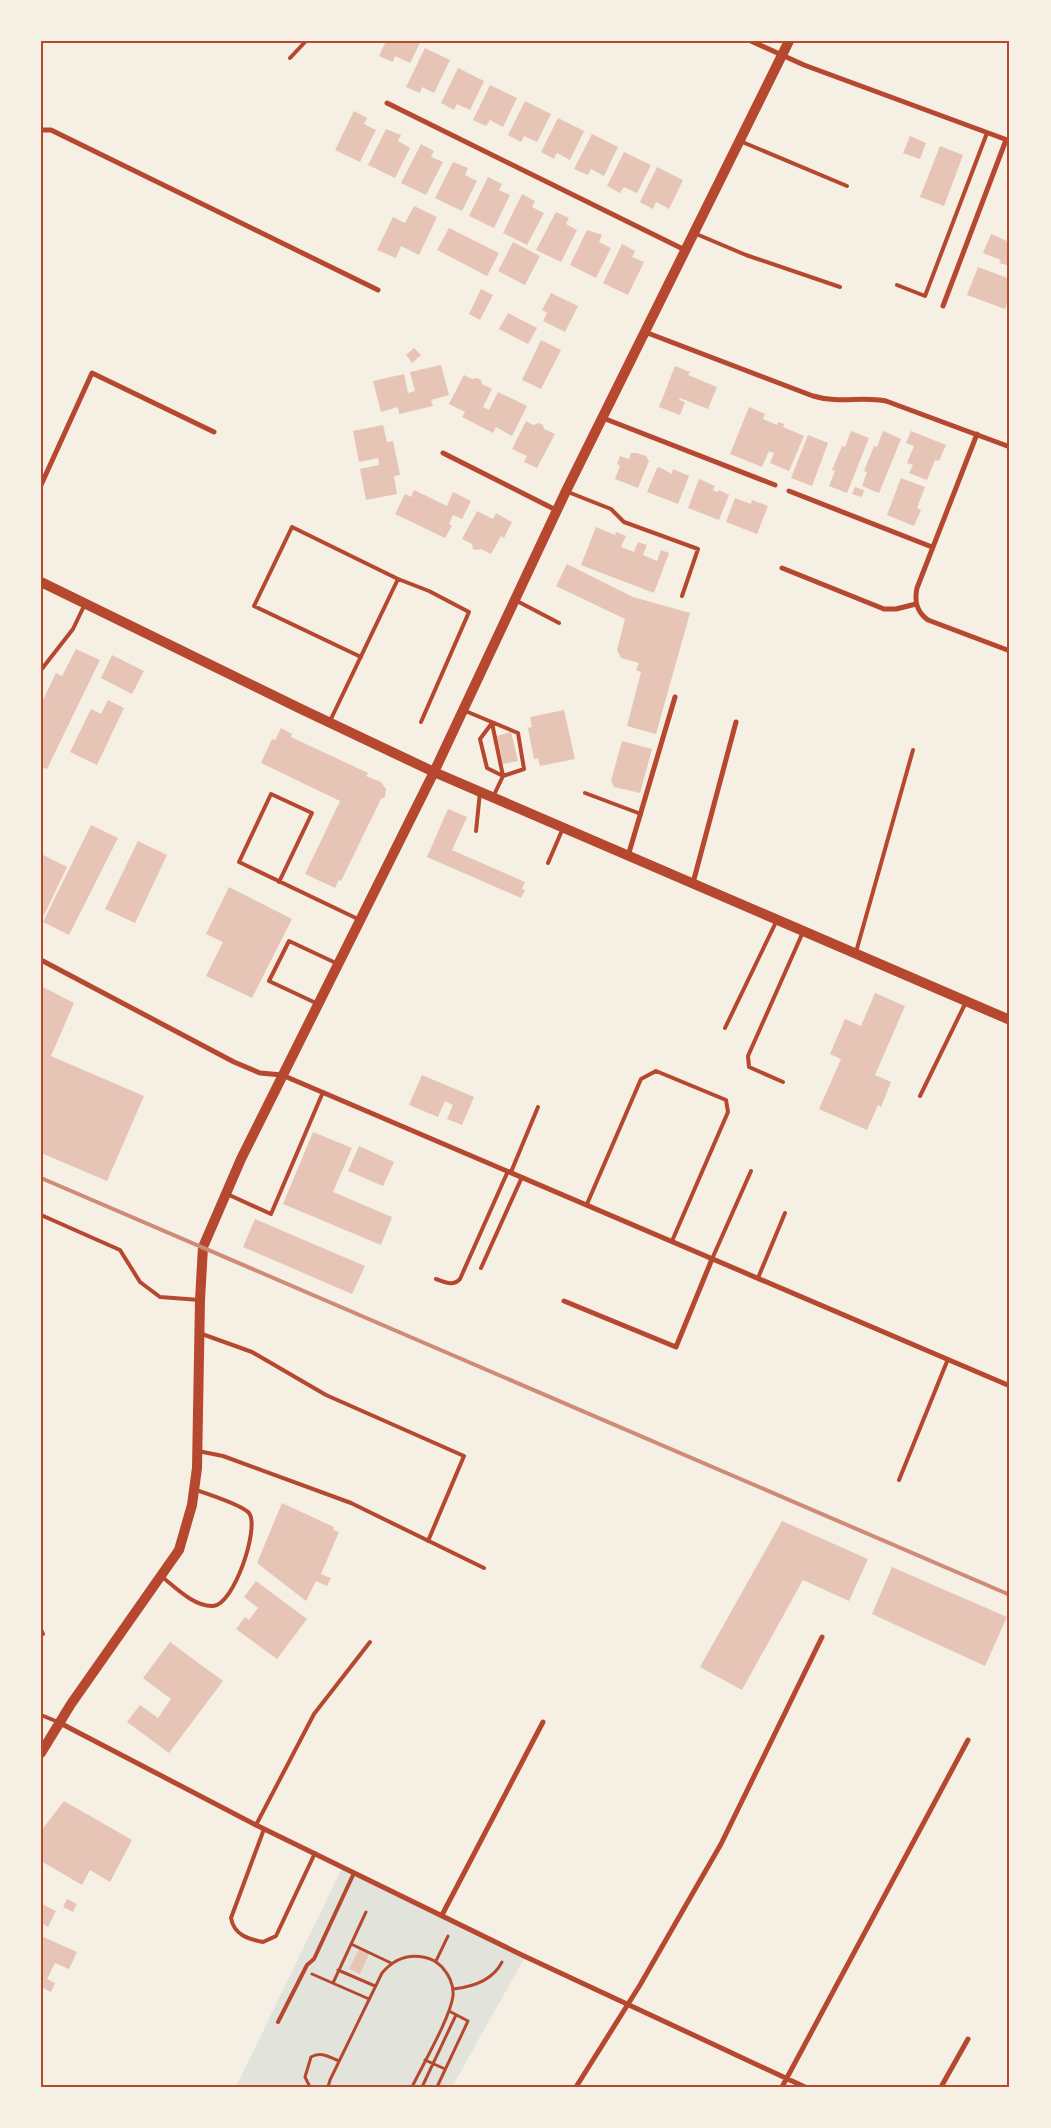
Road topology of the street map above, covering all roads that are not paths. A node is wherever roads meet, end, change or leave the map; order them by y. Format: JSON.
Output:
{"nodes":[{"id":1,"x":306,"y":41,"type":"edge"},
{"id":2,"x":751,"y":41,"type":"edge"},
{"id":3,"x":789,"y":41,"type":"edge"},
{"id":4,"x":782,"y":56,"type":"junction"},
{"id":5,"x":290,"y":58,"type":"dead end"},
{"id":6,"x":387,"y":103,"type":"dead end"},
{"id":7,"x":41,"y":130,"type":"edge"},
{"id":8,"x":987,"y":133,"type":"junction"},
{"id":9,"x":740,"y":141,"type":"junction"},
{"id":10,"x":1008,"y":141,"type":"edge"},
{"id":11,"x":847,"y":186,"type":"dead end"},
{"id":12,"x":694,"y":233,"type":"junction"},
{"id":13,"x":686,"y":250,"type":"junction"},
{"id":14,"x":897,"y":286,"type":"dead end"},
{"id":15,"x":840,"y":287,"type":"dead end"},
{"id":16,"x":378,"y":290,"type":"dead end"},
{"id":17,"x":943,"y":306,"type":"dead end"},
{"id":18,"x":645,"y":332,"type":"junction"},
{"id":19,"x":603,"y":418,"type":"junction"},
{"id":20,"x":214,"y":432,"type":"dead end"},
{"id":21,"x":977,"y":434,"type":"junction"},
{"id":22,"x":1010,"y":447,"type":"edge"},
{"id":23,"x":443,"y":454,"type":"dead end"},
{"id":24,"x":41,"y":485,"type":"edge"},
{"id":25,"x":775,"y":485,"type":"dead end"},
{"id":26,"x":566,"y":491,"type":"junction"},
{"id":27,"x":789,"y":491,"type":"dead end"},
{"id":28,"x":556,"y":510,"type":"junction"},
{"id":29,"x":932,"y":547,"type":"junction"},
{"id":30,"x":782,"y":568,"type":"dead end"},
{"id":31,"x":398,"y":579,"type":"junction"},
{"id":32,"x":41,"y":582,"type":"edge"},
{"id":33,"x":682,"y":596,"type":"dead end"},
{"id":34,"x":514,"y":600,"type":"junction"},
{"id":35,"x":85,"y":604,"type":"junction"},
{"id":36,"x":916,"y":604,"type":"junction"},
{"id":37,"x":559,"y":623,"type":"dead end"},
{"id":38,"x":1010,"y":651,"type":"edge"},
{"id":39,"x":361,"y":657,"type":"junction"},
{"id":40,"x":41,"y":670,"type":"edge"},
{"id":41,"x":675,"y":697,"type":"dead end"},
{"id":42,"x":464,"y":710,"type":"junction"},
{"id":43,"x":421,"y":722,"type":"dead end"},
{"id":44,"x":736,"y":722,"type":"dead end"},
{"id":45,"x":329,"y":723,"type":"junction"},
{"id":46,"x":492,"y":723,"type":"junction"},
{"id":47,"x":913,"y":750,"type":"dead end"},
{"id":48,"x":434,"y":772,"type":"junction"},
{"id":49,"x":503,"y":776,"type":"junction"},
{"id":50,"x":480,"y":792,"type":"junction"},
{"id":51,"x":585,"y":793,"type":"dead end"},
{"id":52,"x":492,"y":798,"type":"junction"},
{"id":53,"x":641,"y":814,"type":"junction"},
{"id":54,"x":563,"y":828,"type":"junction"},
{"id":55,"x":476,"y":831,"type":"dead end"},
{"id":56,"x":628,"y":856,"type":"junction"},
{"id":57,"x":548,"y":863,"type":"dead end"},
{"id":58,"x":279,"y":882,"type":"junction"},
{"id":59,"x":692,"y":884,"type":"junction"},
{"id":60,"x":360,"y":920,"type":"junction"},
{"id":61,"x":777,"y":920,"type":"junction"},
{"id":62,"x":803,"y":932,"type":"junction"},
{"id":63,"x":855,"y":954,"type":"junction"},
{"id":64,"x":41,"y":960,"type":"edge"},
{"id":65,"x":338,"y":964,"type":"junction"},
{"id":66,"x":966,"y":1002,"type":"junction"},
{"id":67,"x":318,"y":1004,"type":"junction"},
{"id":68,"x":1010,"y":1020,"type":"edge"},
{"id":69,"x":725,"y":1028,"type":"dead end"},
{"id":70,"x":282,"y":1075,"type":"junction"},
{"id":71,"x":783,"y":1082,"type":"dead end"},
{"id":72,"x":323,"y":1092,"type":"junction"},
{"id":73,"x":920,"y":1096,"type":"dead end"},
{"id":74,"x":538,"y":1107,"type":"dead end"},
{"id":75,"x":510,"y":1171,"type":"junction"},
{"id":76,"x":751,"y":1171,"type":"dead end"},
{"id":77,"x":522,"y":1177,"type":"junction"},
{"id":78,"x":226,"y":1194,"type":"junction"},
{"id":79,"x":587,"y":1204,"type":"junction"},
{"id":80,"x":785,"y":1214,"type":"dead end"},
{"id":81,"x":41,"y":1215,"type":"edge"},
{"id":82,"x":672,"y":1241,"type":"junction"},
{"id":83,"x":712,"y":1259,"type":"junction"},
{"id":84,"x":481,"y":1268,"type":"dead end"},
{"id":85,"x":436,"y":1278,"type":"dead end"},
{"id":86,"x":758,"y":1278,"type":"junction"},
{"id":87,"x":200,"y":1300,"type":"junction"},
{"id":88,"x":564,"y":1302,"type":"dead end"},
{"id":89,"x":200,"y":1333,"type":"junction"},
{"id":90,"x":948,"y":1359,"type":"junction"},
{"id":91,"x":1010,"y":1386,"type":"edge"},
{"id":92,"x":198,"y":1451,"type":"junction"},
{"id":93,"x":900,"y":1480,"type":"dead end"},
{"id":94,"x":194,"y":1489,"type":"junction"},
{"id":95,"x":428,"y":1541,"type":"junction"},
{"id":96,"x":484,"y":1568,"type":"dead end"},
{"id":97,"x":161,"y":1576,"type":"junction"},
{"id":98,"x":822,"y":1637,"type":"dead end"},
{"id":99,"x":370,"y":1642,"type":"dead end"},
{"id":100,"x":41,"y":1715,"type":"edge"},
{"id":101,"x":543,"y":1722,"type":"dead end"},
{"id":102,"x":60,"y":1723,"type":"junction"},
{"id":103,"x":968,"y":1740,"type":"dead end"},
{"id":104,"x":41,"y":1753,"type":"edge"},
{"id":105,"x":256,"y":1824,"type":"junction"},
{"id":106,"x":264,"y":1829,"type":"junction"},
{"id":107,"x":315,"y":1853,"type":"junction"},
{"id":108,"x":354,"y":1873,"type":"junction"},
{"id":109,"x":442,"y":1915,"type":"junction"},
{"id":110,"x":628,"y":2005,"type":"junction"},
{"id":111,"x":278,"y":2022,"type":"dead end"},
{"id":112,"x":968,"y":2039,"type":"dead end"},
{"id":113,"x":788,"y":2078,"type":"junction"},
{"id":114,"x":576,"y":2087,"type":"edge"},
{"id":115,"x":782,"y":2087,"type":"edge"},
{"id":116,"x":805,"y":2087,"type":"edge"},
{"id":117,"x":941,"y":2087,"type":"edge"}],
"edges":[{"from":1,"to":5,"type":"lane"},
{"from":2,"to":4,"type":"street"},
{"from":3,"to":4,"type":"main road"},
{"from":4,"to":8,"type":"street"},
{"from":4,"to":9,"type":"main road"},
{"from":6,"to":13,"type":"street"},
{"from":7,"to":16,"type":"street"},
{"from":8,"to":10,"type":"street"},
{"from":8,"to":14,"type":"lane"},
{"from":9,"to":11,"type":"lane"},
{"from":9,"to":12,"type":"main road"},
{"from":10,"to":17,"type":"street"},
{"from":12,"to":13,"type":"main road"},
{"from":12,"to":15,"type":"lane"},
{"from":13,"to":18,"type":"main road"},
{"from":18,"to":19,"type":"main road"},
{"from":18,"to":21,"type":"street"},
{"from":19,"to":25,"type":"street"},
{"from":19,"to":26,"type":"main road"},
{"from":20,"to":24,"type":"street"},
{"from":21,"to":22,"type":"street"},
{"from":21,"to":29,"type":"street"},
{"from":23,"to":28,"type":"street"},
{"from":26,"to":28,"type":"main road"},
{"from":26,"to":33,"type":"lane"},
{"from":27,"to":29,"type":"street"},
{"from":28,"to":34,"type":"main road"},
{"from":29,"to":36,"type":"street"},
{"from":30,"to":36,"type":"street"},
{"from":31,"to":39,"type":"lane"},
{"from":31,"to":39,"type":"lane"},
{"from":31,"to":43,"type":"lane"},
{"from":32,"to":35,"type":"main road"},
{"from":34,"to":37,"type":"lane"},
{"from":34,"to":42,"type":"main road"},
{"from":35,"to":40,"type":"lane"},
{"from":35,"to":45,"type":"main road"},
{"from":36,"to":38,"type":"street"},
{"from":39,"to":45,"type":"lane"},
{"from":41,"to":53,"type":"street"},
{"from":42,"to":46,"type":"lane"},
{"from":42,"to":48,"type":"main road"},
{"from":44,"to":59,"type":"street"},
{"from":45,"to":48,"type":"main road"},
{"from":46,"to":49,"type":"lane"},
{"from":46,"to":49,"type":"lane"},
{"from":46,"to":49,"type":"lane"},
{"from":47,"to":63,"type":"lane"},
{"from":48,"to":50,"type":"main road"},
{"from":48,"to":60,"type":"main road"},
{"from":49,"to":52,"type":"lane"},
{"from":50,"to":52,"type":"main road"},
{"from":50,"to":55,"type":"lane"},
{"from":51,"to":53,"type":"lane"},
{"from":52,"to":54,"type":"main road"},
{"from":53,"to":56,"type":"street"},
{"from":54,"to":56,"type":"main road"},
{"from":54,"to":57,"type":"lane"},
{"from":56,"to":59,"type":"main road"},
{"from":58,"to":58,"type":"lane"},
{"from":58,"to":60,"type":"lane"},
{"from":59,"to":61,"type":"main road"},
{"from":60,"to":65,"type":"main road"},
{"from":61,"to":62,"type":"main road"},
{"from":61,"to":69,"type":"lane"},
{"from":62,"to":63,"type":"main road"},
{"from":62,"to":71,"type":"lane"},
{"from":63,"to":66,"type":"main road"},
{"from":64,"to":70,"type":"street"},
{"from":65,"to":67,"type":"main road"},
{"from":65,"to":67,"type":"lane"},
{"from":66,"to":68,"type":"main road"},
{"from":66,"to":73,"type":"lane"},
{"from":67,"to":70,"type":"main road"},
{"from":70,"to":72,"type":"street"},
{"from":70,"to":78,"type":"main road"},
{"from":72,"to":75,"type":"street"},
{"from":72,"to":78,"type":"lane"},
{"from":74,"to":75,"type":"lane"},
{"from":75,"to":77,"type":"street"},
{"from":75,"to":85,"type":"lane"},
{"from":76,"to":83,"type":"lane"},
{"from":77,"to":79,"type":"street"},
{"from":77,"to":84,"type":"lane"},
{"from":78,"to":87,"type":"main road"},
{"from":79,"to":82,"type":"street"},
{"from":79,"to":82,"type":"lane"},
{"from":80,"to":86,"type":"lane"},
{"from":81,"to":87,"type":"lane"},
{"from":82,"to":83,"type":"street"},
{"from":83,"to":86,"type":"street"},
{"from":83,"to":88,"type":"street"},
{"from":86,"to":90,"type":"street"},
{"from":87,"to":89,"type":"main road"},
{"from":89,"to":92,"type":"main road"},
{"from":89,"to":95,"type":"lane"},
{"from":90,"to":91,"type":"street"},
{"from":90,"to":93,"type":"lane"},
{"from":92,"to":94,"type":"main road"},
{"from":92,"to":95,"type":"lane"},
{"from":94,"to":97,"type":"main road"},
{"from":94,"to":97,"type":"lane"},
{"from":95,"to":96,"type":"lane"},
{"from":97,"to":102,"type":"main road"},
{"from":98,"to":110,"type":"street"},
{"from":99,"to":105,"type":"lane"},
{"from":100,"to":102,"type":"lane"},
{"from":101,"to":109,"type":"street"},
{"from":102,"to":104,"type":"main road"},
{"from":102,"to":105,"type":"street"},
{"from":103,"to":113,"type":"street"},
{"from":105,"to":106,"type":"street"},
{"from":106,"to":107,"type":"street"},
{"from":106,"to":107,"type":"lane"},
{"from":107,"to":108,"type":"street"},
{"from":108,"to":109,"type":"street"},
{"from":108,"to":111,"type":"lane"},
{"from":109,"to":110,"type":"street"},
{"from":110,"to":113,"type":"street"},
{"from":110,"to":114,"type":"street"},
{"from":112,"to":117,"type":"street"},
{"from":113,"to":115,"type":"street"},
{"from":113,"to":116,"type":"street"}]}
